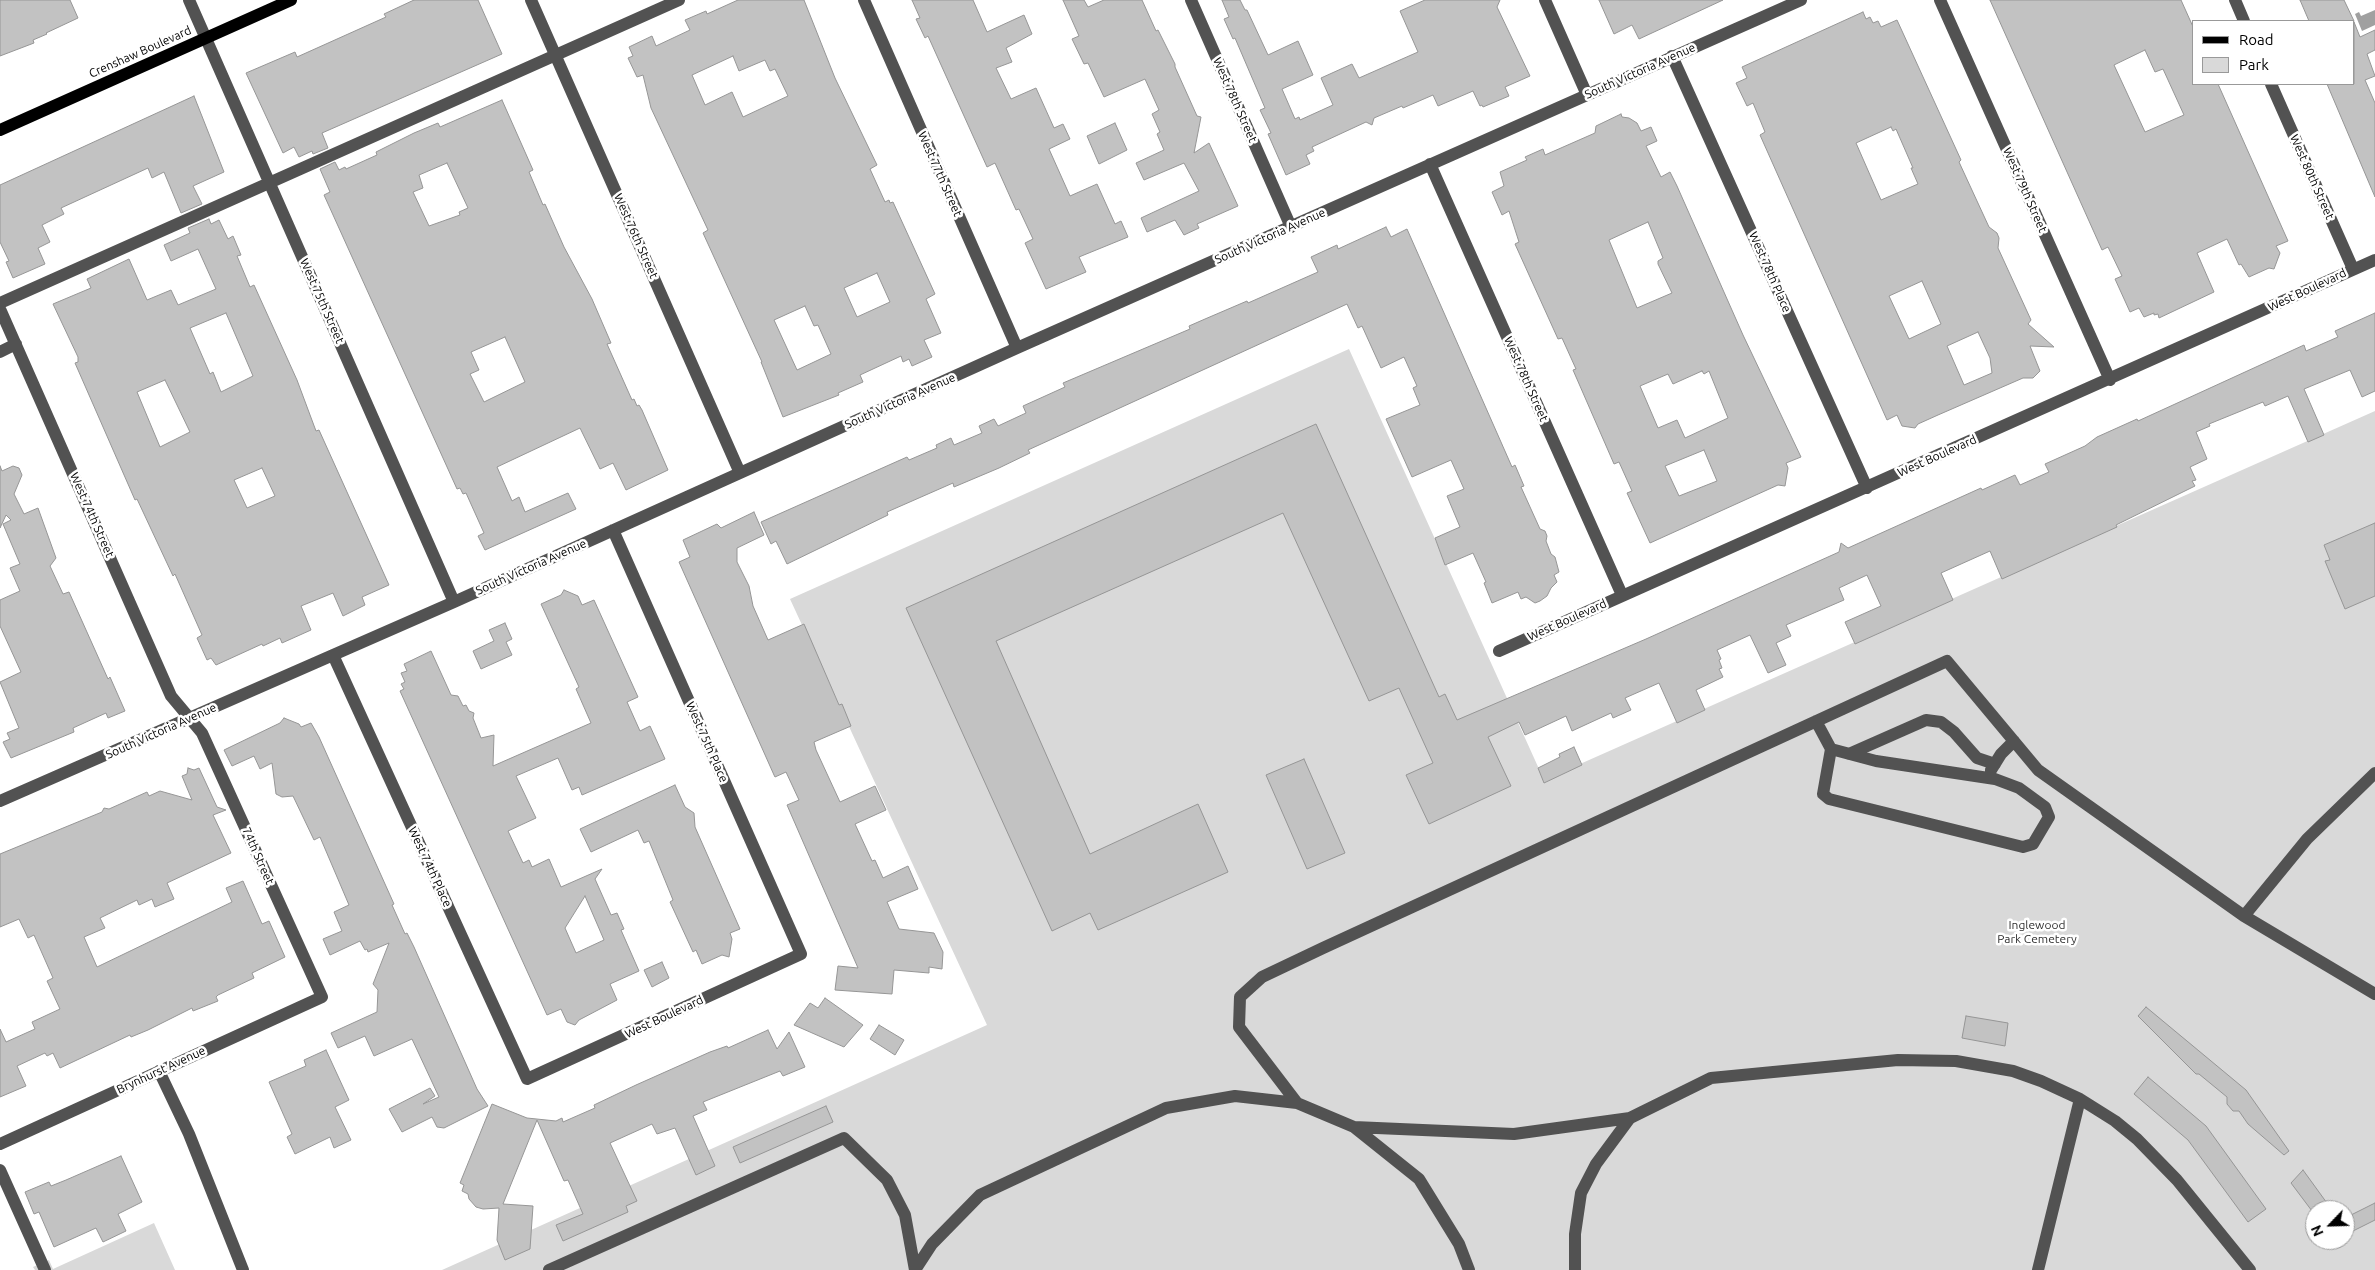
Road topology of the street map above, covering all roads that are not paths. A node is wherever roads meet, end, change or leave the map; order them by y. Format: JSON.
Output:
{"nodes":[{"id":1,"x":189,"y":0,"type":"edge"},
{"id":2,"x":291,"y":0,"type":"edge"},
{"id":3,"x":531,"y":0,"type":"edge"},
{"id":4,"x":679,"y":0,"type":"edge"},
{"id":5,"x":864,"y":0,"type":"edge"},
{"id":6,"x":1191,"y":0,"type":"edge"},
{"id":7,"x":1545,"y":0,"type":"edge"},
{"id":8,"x":1801,"y":0,"type":"edge"},
{"id":9,"x":1940,"y":0,"type":"edge"},
{"id":10,"x":2235,"y":0,"type":"edge"},
{"id":11,"x":2244,"y":20,"type":"edge"},
{"id":12,"x":206,"y":37,"type":"junction"},
{"id":13,"x":556,"y":55,"type":"junction"},
{"id":14,"x":1672,"y":56,"type":"junction"},
{"id":15,"x":2271,"y":85,"type":"edge"},
{"id":16,"x":1587,"y":95,"type":"junction"},
{"id":17,"x":0,"y":130,"type":"edge"},
{"id":18,"x":1430,"y":164,"type":"junction"},
{"id":19,"x":270,"y":181,"type":"junction"},
{"id":20,"x":1291,"y":227,"type":"junction"},
{"id":21,"x":2375,"y":260,"type":"edge"},
{"id":22,"x":2353,"y":269,"type":"junction"},
{"id":23,"x":0,"y":303,"type":"edge"},
{"id":24,"x":0,"y":309,"type":"edge"},
{"id":25,"x":16,"y":344,"type":"junction"},
{"id":26,"x":1016,"y":348,"type":"junction"},
{"id":27,"x":0,"y":352,"type":"edge"},
{"id":28,"x":2110,"y":380,"type":"junction"},
{"id":29,"x":740,"y":473,"type":"junction"},
{"id":30,"x":1867,"y":488,"type":"junction"},
{"id":31,"x":613,"y":530,"type":"junction"},
{"id":32,"x":1622,"y":595,"type":"junction"},
{"id":33,"x":454,"y":602,"type":"junction"},
{"id":34,"x":1499,"y":651,"type":"dead end"},
{"id":35,"x":333,"y":655,"type":"junction"},
{"id":36,"x":189,"y":719,"type":"junction"},
{"id":37,"x":1816,"y":721,"type":"junction"},
{"id":38,"x":2014,"y":741,"type":"junction"},
{"id":39,"x":1831,"y":749,"type":"junction"},
{"id":40,"x":1849,"y":754,"type":"junction"},
{"id":41,"x":1995,"y":764,"type":"junction"},
{"id":42,"x":2375,"y":773,"type":"edge"},
{"id":43,"x":1987,"y":778,"type":"junction"},
{"id":44,"x":0,"y":801,"type":"edge"},
{"id":45,"x":2244,"y":916,"type":"junction"},
{"id":46,"x":801,"y":954,"type":"joint"},
{"id":47,"x":2375,"y":994,"type":"edge"},
{"id":48,"x":322,"y":997,"type":"joint"},
{"id":49,"x":159,"y":1071,"type":"junction"},
{"id":50,"x":527,"y":1079,"type":"joint"},
{"id":51,"x":2080,"y":1099,"type":"junction"},
{"id":52,"x":1297,"y":1103,"type":"junction"},
{"id":53,"x":1630,"y":1118,"type":"junction"},
{"id":54,"x":1354,"y":1127,"type":"junction"},
{"id":55,"x":0,"y":1144,"type":"edge"},
{"id":56,"x":0,"y":1170,"type":"edge"},
{"id":57,"x":45,"y":1270,"type":"edge"},
{"id":58,"x":243,"y":1270,"type":"edge"},
{"id":59,"x":549,"y":1270,"type":"edge"},
{"id":60,"x":915,"y":1270,"type":"edge"},
{"id":61,"x":1469,"y":1270,"type":"edge"},
{"id":62,"x":1575,"y":1270,"type":"edge"},
{"id":63,"x":2038,"y":1270,"type":"edge"},
{"id":64,"x":2250,"y":1270,"type":"edge"}],
"edges":[{"from":1,"to":12,"type":"street","name":"West 75th Street"},
{"from":2,"to":12,"type":"main road","name":"Crenshaw Boulevard"},
{"from":3,"to":13,"type":"street","name":"West 76th Street"},
{"from":4,"to":13,"type":"street"},
{"from":5,"to":26,"type":"street","name":"West 77th Street"},
{"from":6,"to":20,"type":"street","name":"West 78th Street"},
{"from":7,"to":16,"type":"street"},
{"from":8,"to":14,"type":"street","name":"South Victoria Avenue"},
{"from":9,"to":28,"type":"street","name":"West 79th Street"},
{"from":10,"to":11,"type":"street"},
{"from":12,"to":17,"type":"main road","name":"Crenshaw Boulevard"},
{"from":12,"to":19,"type":"street","name":"West 75th Street"},
{"from":13,"to":19,"type":"street"},
{"from":13,"to":29,"type":"street","name":"West 76th Street"},
{"from":14,"to":16,"type":"street","name":"South Victoria Avenue"},
{"from":14,"to":30,"type":"street","name":"West 78th Place"},
{"from":15,"to":22,"type":"street","name":"West 80th Street"},
{"from":16,"to":18,"type":"street","name":"South Victoria Avenue"},
{"from":18,"to":20,"type":"street","name":"South Victoria Avenue"},
{"from":18,"to":32,"type":"street","name":"West 78th Street"},
{"from":19,"to":23,"type":"street"},
{"from":19,"to":33,"type":"street","name":"West 75th Street"},
{"from":20,"to":26,"type":"street","name":"South Victoria Avenue"},
{"from":21,"to":22,"type":"street","name":"West Boulevard"},
{"from":22,"to":28,"type":"street","name":"West Boulevard"},
{"from":24,"to":25,"type":"street","name":"West 74th Street"},
{"from":25,"to":27,"type":"street"},
{"from":25,"to":36,"type":"street","name":"West 74th Street"},
{"from":26,"to":29,"type":"street","name":"South Victoria Avenue"},
{"from":28,"to":30,"type":"street","name":"West Boulevard"},
{"from":29,"to":31,"type":"street","name":"South Victoria Avenue"},
{"from":30,"to":32,"type":"street","name":"West Boulevard"},
{"from":31,"to":33,"type":"street","name":"South Victoria Avenue"},
{"from":31,"to":46,"type":"street","name":"West 75th Place"},
{"from":32,"to":34,"type":"street","name":"West Boulevard"},
{"from":33,"to":35,"type":"street","name":"South Victoria Avenue"},
{"from":35,"to":36,"type":"street","name":"South Victoria Avenue"},
{"from":35,"to":50,"type":"street","name":"West 74th Place"},
{"from":36,"to":44,"type":"street","name":"South Victoria Avenue"},
{"from":36,"to":48,"type":"street","name":"74th Street"},
{"from":37,"to":38,"type":"street"},
{"from":37,"to":39,"type":"street"},
{"from":37,"to":52,"type":"street"},
{"from":38,"to":41,"type":"street"},
{"from":38,"to":45,"type":"street"},
{"from":39,"to":40,"type":"street"},
{"from":39,"to":43,"type":"street"},
{"from":40,"to":41,"type":"street"},
{"from":40,"to":43,"type":"street"},
{"from":41,"to":43,"type":"street"},
{"from":42,"to":45,"type":"street"},
{"from":45,"to":47,"type":"street"},
{"from":46,"to":50,"type":"street","name":"West Boulevard"},
{"from":48,"to":49,"type":"street","name":"Brynhurst Avenue"},
{"from":49,"to":55,"type":"street","name":"Brynhurst Avenue"},
{"from":49,"to":58,"type":"street"},
{"from":51,"to":53,"type":"street"},
{"from":51,"to":63,"type":"street"},
{"from":51,"to":64,"type":"street"},
{"from":52,"to":54,"type":"street"},
{"from":52,"to":60,"type":"street"},
{"from":53,"to":54,"type":"street"},
{"from":53,"to":62,"type":"street"},
{"from":54,"to":61,"type":"street"},
{"from":56,"to":57,"type":"street"},
{"from":59,"to":60,"type":"street"}]}
